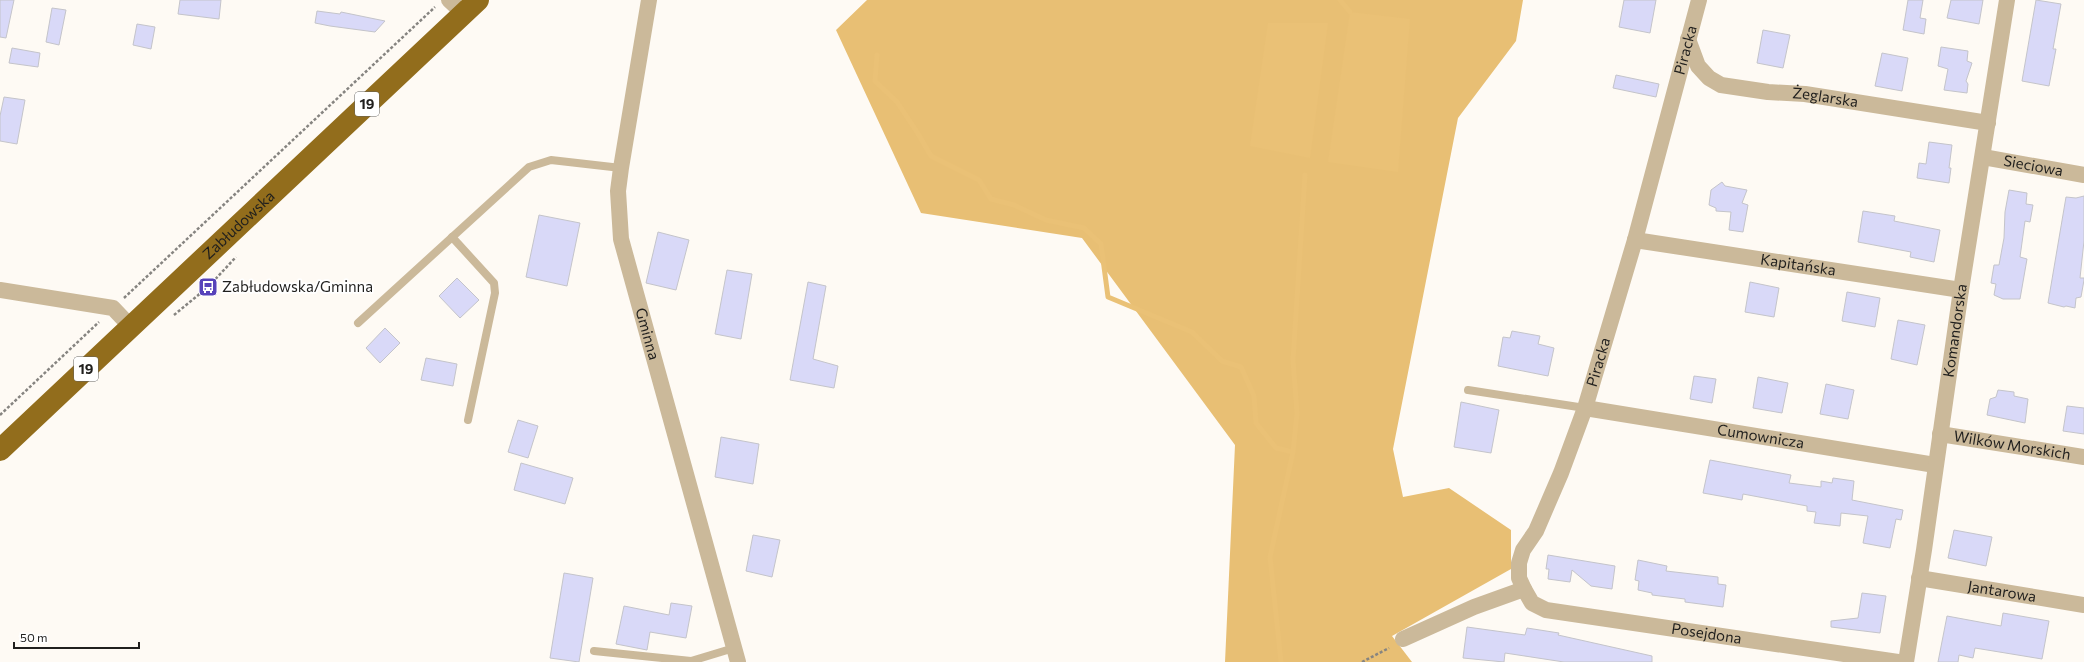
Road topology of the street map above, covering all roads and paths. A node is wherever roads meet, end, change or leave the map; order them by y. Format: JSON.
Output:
{"nodes":[{"id":1,"x":649,"y":0,"type":"edge"},
{"id":2,"x":1699,"y":0,"type":"edge"},
{"id":3,"x":2007,"y":0,"type":"edge"},
{"id":4,"x":457,"y":5,"type":"edge"},
{"id":5,"x":1688,"y":39,"type":"junction"},
{"id":6,"x":1988,"y":123,"type":"junction"},
{"id":7,"x":1983,"y":157,"type":"junction"},
{"id":8,"x":621,"y":168,"type":"junction"},
{"id":9,"x":2084,"y":176,"type":"edge"},
{"id":10,"x":452,"y":237,"type":"junction"},
{"id":11,"x":1635,"y":240,"type":"junction"},
{"id":12,"x":0,"y":290,"type":"edge"},
{"id":13,"x":1961,"y":290,"type":"junction"},
{"id":14,"x":113,"y":308,"type":"junction"},
{"id":15,"x":358,"y":322,"type":"dead end"},
{"id":16,"x":131,"y":326,"type":"junction"},
{"id":17,"x":1468,"y":390,"type":"dead end"},
{"id":18,"x":1585,"y":408,"type":"junction"},
{"id":19,"x":0,"y":414,"type":"edge"},
{"id":20,"x":468,"y":420,"type":"dead end"},
{"id":21,"x":1940,"y":434,"type":"junction"},
{"id":22,"x":0,"y":450,"type":"edge"},
{"id":23,"x":2084,"y":457,"type":"edge"},
{"id":24,"x":1935,"y":465,"type":"junction"},
{"id":25,"x":1920,"y":578,"type":"junction"},
{"id":26,"x":1524,"y":589,"type":"junction"},
{"id":27,"x":2084,"y":605,"type":"edge"},
{"id":28,"x":1403,"y":639,"type":"joint"},
{"id":29,"x":594,"y":651,"type":"dead end"},
{"id":30,"x":736,"y":655,"type":"edge"},
{"id":31,"x":1362,"y":662,"type":"edge"},
{"id":32,"x":1898,"y":662,"type":"edge"},
{"id":33,"x":1906,"y":662,"type":"edge"}],
"edges":[{"from":1,"to":8,"type":"street","name":"Gminna"},
{"from":2,"to":5,"type":"street","name":"Piracka"},
{"from":3,"to":6,"type":"street","name":"Komandorska"},
{"from":4,"to":14,"type":"path"},
{"from":4,"to":16,"type":"highway","name":"Zabłudowska","number":"19"},
{"from":5,"to":6,"type":"street","name":"Żeglarska"},
{"from":5,"to":11,"type":"street","name":"Piracka"},
{"from":6,"to":7,"type":"street","name":"Komandorska"},
{"from":7,"to":9,"type":"street","name":"Sieciowa"},
{"from":7,"to":13,"type":"street","name":"Komandorska"},
{"from":8,"to":10,"type":"lane"},
{"from":8,"to":30,"type":"street","name":"Gminna"},
{"from":10,"to":15,"type":"lane"},
{"from":10,"to":20,"type":"lane"},
{"from":11,"to":13,"type":"street","name":"Kapitańska"},
{"from":11,"to":18,"type":"street","name":"Piracka"},
{"from":12,"to":14,"type":"street"},
{"from":13,"to":21,"type":"street","name":"Komandorska"},
{"from":14,"to":16,"type":"street"},
{"from":14,"to":19,"type":"path"},
{"from":16,"to":22,"type":"highway","name":"Zabłudowska","number":"19"},
{"from":17,"to":18,"type":"lane"},
{"from":18,"to":24,"type":"street","name":"Cumownicza"},
{"from":18,"to":26,"type":"street","name":"Piracka"},
{"from":21,"to":23,"type":"street","name":"Wilków Morskich"},
{"from":21,"to":24,"type":"street","name":"Komandorska"},
{"from":24,"to":25,"type":"street","name":"Komandorska"},
{"from":25,"to":27,"type":"street","name":"Jantarowa"},
{"from":25,"to":33,"type":"street","name":"Komandorska"},
{"from":26,"to":28,"type":"street"},
{"from":26,"to":32,"type":"street","name":"Posejdona"},
{"from":28,"to":31,"type":"path"},
{"from":29,"to":30,"type":"lane"}]}
